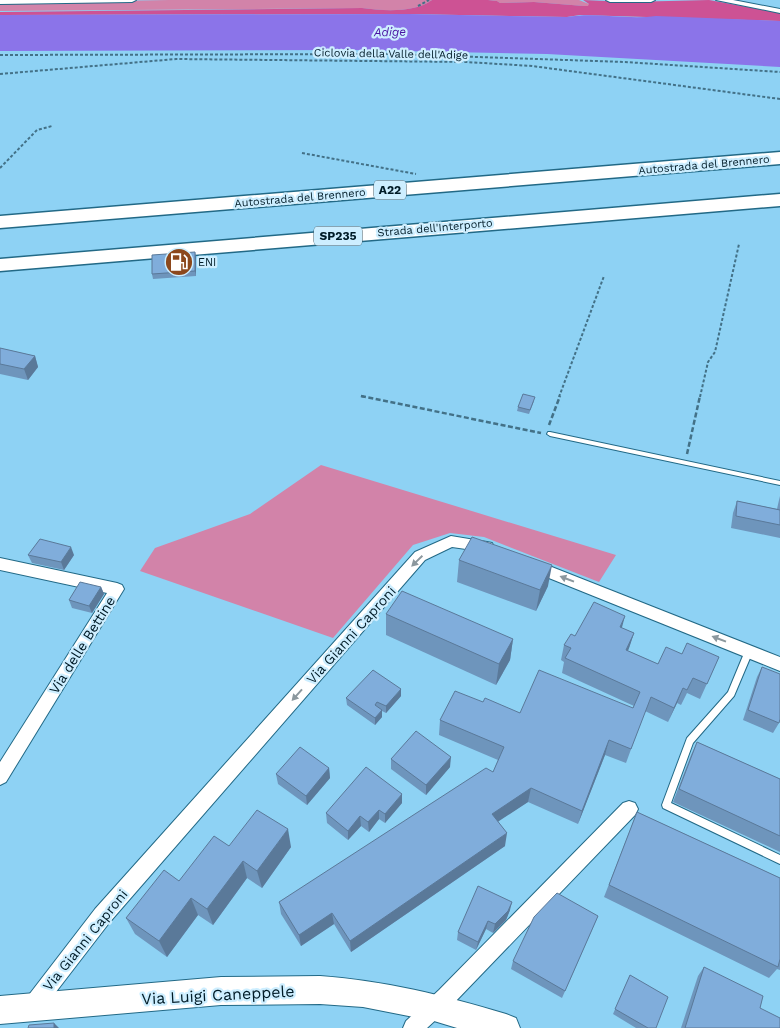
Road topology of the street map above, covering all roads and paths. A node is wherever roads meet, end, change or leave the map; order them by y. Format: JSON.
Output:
{"nodes":[{"id":1,"x":132,"y":0,"type":"edge"},
{"id":2,"x":429,"y":0,"type":"edge"},
{"id":3,"x":610,"y":0,"type":"edge"},
{"id":4,"x":651,"y":0,"type":"edge"},
{"id":5,"x":720,"y":0,"type":"edge"},
{"id":6,"x":0,"y":2,"type":"edge"},
{"id":7,"x":418,"y":6,"type":"dead end"},
{"id":8,"x":780,"y":12,"type":"edge"},
{"id":9,"x":0,"y":55,"type":"edge"},
{"id":10,"x":780,"y":72,"type":"edge"},
{"id":11,"x":0,"y":74,"type":"edge"},
{"id":12,"x":780,"y":98,"type":"edge"},
{"id":13,"x":52,"y":126,"type":"dead end"},
{"id":14,"x":302,"y":153,"type":"dead end"},
{"id":15,"x":780,"y":158,"type":"edge"},
{"id":16,"x":780,"y":165,"type":"edge"},
{"id":17,"x":0,"y":168,"type":"edge"},
{"id":18,"x":419,"y":174,"type":"dead end"},
{"id":19,"x":780,"y":183,"type":"edge"},
{"id":20,"x":780,"y":193,"type":"edge"},
{"id":21,"x":780,"y":200,"type":"edge"},
{"id":22,"x":780,"y":205,"type":"edge"},
{"id":23,"x":677,"y":209,"type":"junction"},
{"id":24,"x":522,"y":214,"type":"junction"},
{"id":25,"x":0,"y":222,"type":"edge"},
{"id":26,"x":0,"y":228,"type":"edge"},
{"id":27,"x":363,"y":234,"type":"junction"},
{"id":28,"x":739,"y":244,"type":"dead end"},
{"id":29,"x":230,"y":252,"type":"dead end"},
{"id":30,"x":0,"y":258,"type":"edge"},
{"id":31,"x":0,"y":264,"type":"edge"},
{"id":32,"x":81,"y":265,"type":"dead end"},
{"id":33,"x":0,"y":269,"type":"edge"},
{"id":34,"x":604,"y":276,"type":"dead end"},
{"id":35,"x":361,"y":396,"type":"dead end"},
{"id":36,"x":550,"y":434,"type":"junction"},
{"id":37,"x":685,"y":463,"type":"junction"},
{"id":38,"x":780,"y":484,"type":"edge"},
{"id":39,"x":504,"y":554,"type":"edge"},
{"id":40,"x":522,"y":562,"type":"edge"},
{"id":41,"x":0,"y":564,"type":"edge"},
{"id":42,"x":749,"y":650,"type":"junction"},
{"id":43,"x":780,"y":664,"type":"edge"},
{"id":44,"x":0,"y":777,"type":"edge"},
{"id":45,"x":628,"y":809,"type":"dead end"},
{"id":46,"x":780,"y":860,"type":"edge"},
{"id":47,"x":32,"y":1007,"type":"junction"},
{"id":48,"x":434,"y":1007,"type":"junction"},
{"id":49,"x":0,"y":1010,"type":"edge"},
{"id":50,"x":413,"y":1028,"type":"edge"},
{"id":51,"x":506,"y":1028,"type":"edge"}],
"edges":[{"from":1,"to":6,"type":"street"},
{"from":2,"to":7,"type":"path"},
{"from":3,"to":4,"type":"street"},
{"from":5,"to":8,"type":"street"},
{"from":9,"to":10,"type":"path"},
{"from":11,"to":12,"type":"path","name":"Ciclovia della Valle dell'Adige"},
{"from":13,"to":17,"type":"path"},
{"from":14,"to":18,"type":"path"},
{"from":15,"to":25,"type":"highway","name":"Autostrada del Brennero","number":"A22"},
{"from":16,"to":26,"type":"highway","name":"Autostrada del Brennero","number":"A22"},
{"from":19,"to":24,"type":"highway"},
{"from":20,"to":24,"type":"highway","name":"Strada dell'Interporto","number":"SP235"},
{"from":21,"to":23,"type":"highway","name":"Strada dell'Interporto","number":"SP235"},
{"from":22,"to":23,"type":"highway"},
{"from":23,"to":27,"type":"highway","name":"Strada dell'Interporto","number":"SP235"},
{"from":24,"to":30,"type":"highway","name":"Strada dell'Interporto","number":"SP235"},
{"from":27,"to":29,"type":"lane"},
{"from":27,"to":31,"type":"highway","name":"Strada dell'Interporto","number":"SP235"},
{"from":28,"to":37,"type":"path"},
{"from":32,"to":33,"type":"lane"},
{"from":34,"to":36,"type":"path"},
{"from":35,"to":36,"type":"path"},
{"from":36,"to":37,"type":"lane"},
{"from":37,"to":38,"type":"lane"},
{"from":39,"to":47,"type":"street","name":"Via Gianni Caproni","one_way":true},
{"from":42,"to":40,"type":"street","one_way":true},
{"from":41,"to":44,"type":"street","name":"Via delle Bettine"},
{"from":42,"to":43,"type":"street"},
{"from":42,"to":46,"type":"lane"},
{"from":45,"to":48,"type":"street"},
{"from":47,"to":48,"type":"street","name":"Via Luigi Caneppele"},
{"from":47,"to":49,"type":"street","name":"Via Luigi Caneppele"},
{"from":48,"to":50,"type":"street"},
{"from":48,"to":51,"type":"street","name":"Via Luigi Caneppele"}]}
